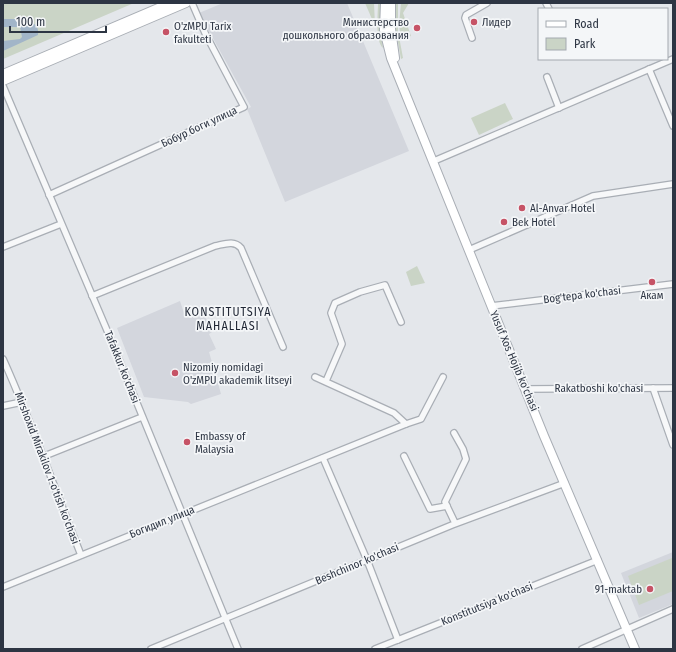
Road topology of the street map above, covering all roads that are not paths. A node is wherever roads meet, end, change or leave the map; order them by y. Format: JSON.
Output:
{"nodes":[{"id":1,"x":170,"y":3,"type":"edge"},
{"id":2,"x":186,"y":3,"type":"edge"},
{"id":3,"x":192,"y":3,"type":"edge"},
{"id":4,"x":385,"y":3,"type":"edge"},
{"id":5,"x":392,"y":3,"type":"edge"},
{"id":6,"x":487,"y":3,"type":"edge"},
{"id":7,"x":472,"y":38,"type":"dead end"},
{"id":8,"x":673,"y":59,"type":"edge"},
{"id":9,"x":648,"y":69,"type":"junction"},
{"id":10,"x":397,"y":71,"type":"junction"},
{"id":11,"x":3,"y":74,"type":"edge"},
{"id":12,"x":547,"y":78,"type":"dead end"},
{"id":13,"x":3,"y":81,"type":"edge"},
{"id":14,"x":3,"y":86,"type":"edge"},
{"id":15,"x":559,"y":108,"type":"junction"},
{"id":16,"x":673,"y":126,"type":"edge"},
{"id":17,"x":434,"y":161,"type":"junction"},
{"id":18,"x":673,"y":184,"type":"edge"},
{"id":19,"x":49,"y":195,"type":"junction"},
{"id":20,"x":61,"y":224,"type":"junction"},
{"id":21,"x":3,"y":247,"type":"edge"},
{"id":22,"x":469,"y":250,"type":"junction"},
{"id":23,"x":673,"y":284,"type":"edge"},
{"id":24,"x":92,"y":296,"type":"junction"},
{"id":25,"x":491,"y":306,"type":"junction"},
{"id":26,"x":401,"y":322,"type":"dead end"},
{"id":27,"x":283,"y":347,"type":"dead end"},
{"id":28,"x":3,"y":360,"type":"edge"},
{"id":29,"x":315,"y":377,"type":"dead end"},
{"id":30,"x":444,"y":377,"type":"dead end"},
{"id":31,"x":326,"y":381,"type":"junction"},
{"id":32,"x":653,"y":388,"type":"junction"},
{"id":33,"x":673,"y":388,"type":"edge"},
{"id":34,"x":526,"y":389,"type":"junction"},
{"id":35,"x":22,"y":402,"type":"junction"},
{"id":36,"x":3,"y":406,"type":"edge"},
{"id":37,"x":142,"y":417,"type":"junction"},
{"id":38,"x":406,"y":424,"type":"junction"},
{"id":39,"x":454,"y":433,"type":"dead end"},
{"id":40,"x":673,"y":445,"type":"edge"},
{"id":41,"x":404,"y":456,"type":"dead end"},
{"id":42,"x":42,"y":457,"type":"junction"},
{"id":43,"x":323,"y":458,"type":"junction"},
{"id":44,"x":565,"y":483,"type":"junction"},
{"id":45,"x":447,"y":506,"type":"junction"},
{"id":46,"x":181,"y":514,"type":"junction"},
{"id":47,"x":455,"y":524,"type":"junction"},
{"id":48,"x":82,"y":555,"type":"junction"},
{"id":49,"x":367,"y":560,"type":"junction"},
{"id":50,"x":598,"y":560,"type":"junction"},
{"id":51,"x":3,"y":587,"type":"edge"},
{"id":52,"x":673,"y":609,"type":"edge"},
{"id":53,"x":226,"y":619,"type":"junction"},
{"id":54,"x":627,"y":629,"type":"junction"},
{"id":55,"x":398,"y":640,"type":"junction"},
{"id":56,"x":151,"y":649,"type":"edge"},
{"id":57,"x":238,"y":649,"type":"edge"},
{"id":58,"x":375,"y":649,"type":"edge"},
{"id":59,"x":582,"y":649,"type":"edge"},
{"id":60,"x":635,"y":649,"type":"edge"}],
"edges":[{"from":1,"to":11,"type":"main road"},
{"from":2,"to":13,"type":"main road"},
{"from":3,"to":19,"type":"street","name":"Бобур боги улица"},
{"from":4,"to":10,"type":"main road","name":"Yusuf Xos Hojib ko'chasi"},
{"from":5,"to":10,"type":"main road","name":"Yusuf Xos Hojib ko'chasi"},
{"from":6,"to":7,"type":"street"},
{"from":8,"to":9,"type":"street"},
{"from":9,"to":15,"type":"street"},
{"from":9,"to":16,"type":"street"},
{"from":10,"to":17,"type":"main road","name":"Yusuf Xos Hojib ko'chasi"},
{"from":12,"to":15,"type":"street"},
{"from":14,"to":19,"type":"street","name":"Tafakkur ko'chasi"},
{"from":15,"to":17,"type":"street"},
{"from":17,"to":22,"type":"main road","name":"Yusuf Xos Hojib ko'chasi"},
{"from":18,"to":22,"type":"street"},
{"from":19,"to":20,"type":"street","name":"Tafakkur ko'chasi"},
{"from":20,"to":21,"type":"street"},
{"from":20,"to":24,"type":"street","name":"Tafakkur ko'chasi"},
{"from":22,"to":25,"type":"main road","name":"Yusuf Xos Hojib ko'chasi"},
{"from":23,"to":25,"type":"street","name":"Bog'tepa ko'chasi"},
{"from":24,"to":27,"type":"street"},
{"from":24,"to":37,"type":"street","name":"Tafakkur ko'chasi"},
{"from":25,"to":34,"type":"main road","name":"Yusuf Xos Hojib ko'chasi"},
{"from":26,"to":31,"type":"street"},
{"from":28,"to":35,"type":"street","name":"Mirshoxid Mirakilov 1-o'tish ko'chasi"},
{"from":29,"to":31,"type":"street"},
{"from":30,"to":38,"type":"street","name":"Богидил улица"},
{"from":31,"to":38,"type":"street"},
{"from":32,"to":33,"type":"street","name":"Rakatboshi ko'chasi"},
{"from":32,"to":34,"type":"street","name":"Rakatboshi ko'chasi"},
{"from":32,"to":40,"type":"street"},
{"from":34,"to":44,"type":"main road","name":"Yusuf Xos Hojib ko'chasi"},
{"from":35,"to":36,"type":"street"},
{"from":35,"to":42,"type":"street","name":"Mirshoxid Mirakilov 1-o'tish ko'chasi"},
{"from":37,"to":42,"type":"street"},
{"from":37,"to":46,"type":"street","name":"Tafakkur ko'chasi"},
{"from":38,"to":43,"type":"street","name":"Богидил улица"},
{"from":39,"to":45,"type":"street"},
{"from":41,"to":45,"type":"street"},
{"from":42,"to":48,"type":"street","name":"Mirshoxid Mirakilov 1-o'tish ko'chasi"},
{"from":43,"to":46,"type":"street","name":"Богидил улица"},
{"from":43,"to":49,"type":"street"},
{"from":44,"to":47,"type":"street","name":"Beshchinor ko'chasi"},
{"from":44,"to":50,"type":"main road","name":"Yusuf Xos Hojib ko'chasi"},
{"from":45,"to":47,"type":"street"},
{"from":46,"to":48,"type":"street","name":"Богидил улица"},
{"from":46,"to":53,"type":"street","name":"Tafakkur ko'chasi"},
{"from":47,"to":49,"type":"street","name":"Beshchinor ko'chasi"},
{"from":48,"to":51,"type":"street","name":"Богидил улица"},
{"from":49,"to":53,"type":"street","name":"Beshchinor ko'chasi"},
{"from":49,"to":55,"type":"street"},
{"from":50,"to":54,"type":"main road","name":"Yusuf Xos Hojib ko'chasi"},
{"from":50,"to":55,"type":"street","name":"Konstitutsiya ko'chasi"},
{"from":52,"to":54,"type":"street"},
{"from":53,"to":56,"type":"street","name":"Beshchinor ko'chasi"},
{"from":53,"to":57,"type":"street","name":"Tafakkur ko'chasi"},
{"from":54,"to":59,"type":"street"},
{"from":54,"to":60,"type":"main road","name":"Yusuf Xos Hojib ko'chasi"},
{"from":55,"to":58,"type":"street","name":"Konstitutsiya ko'chasi"}]}
